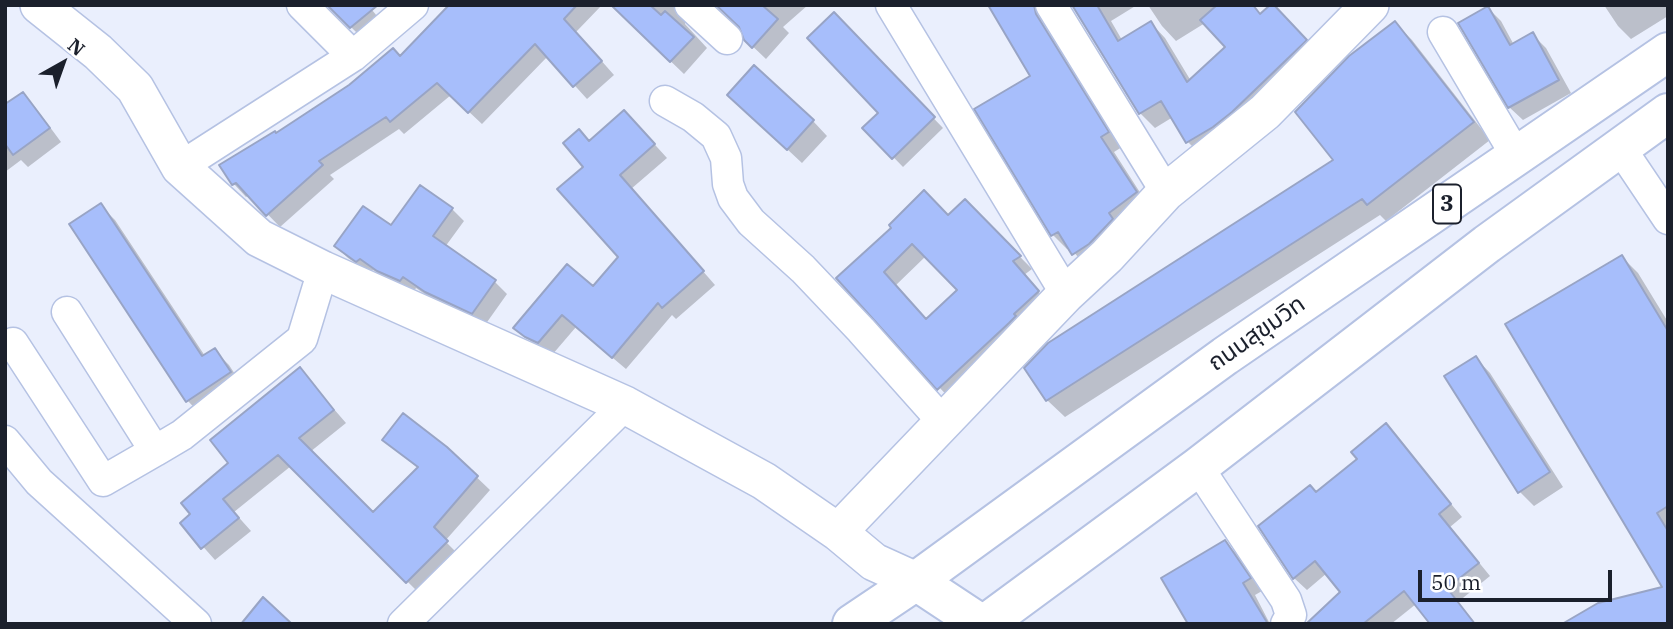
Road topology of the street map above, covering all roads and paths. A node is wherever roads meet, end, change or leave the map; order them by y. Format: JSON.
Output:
{"nodes":[{"id":1,"x":39,"y":5,"type":"edge"},
{"id":2,"x":302,"y":5,"type":"edge"},
{"id":3,"x":413,"y":5,"type":"edge"},
{"id":4,"x":690,"y":5,"type":"edge"},
{"id":5,"x":891,"y":5,"type":"edge"},
{"id":6,"x":1051,"y":5,"type":"edge"},
{"id":7,"x":1370,"y":5,"type":"edge"},
{"id":8,"x":1443,"y":32,"type":"dead end"},
{"id":9,"x":727,"y":39,"type":"dead end"},
{"id":10,"x":1668,"y":52,"type":"edge"},
{"id":11,"x":353,"y":56,"type":"junction"},
{"id":12,"x":665,"y":101,"type":"dead end"},
{"id":13,"x":1668,"y":113,"type":"edge"},
{"id":14,"x":1619,"y":146,"type":"junction"},
{"id":15,"x":1517,"y":157,"type":"junction"},
{"id":16,"x":180,"y":167,"type":"junction"},
{"id":17,"x":1167,"y":192,"type":"junction"},
{"id":18,"x":1668,"y":219,"type":"edge"},
{"id":19,"x":323,"y":270,"type":"junction"},
{"id":20,"x":1066,"y":294,"type":"junction"},
{"id":21,"x":67,"y":312,"type":"dead end"},
{"id":22,"x":13,"y":343,"type":"dead end"},
{"id":23,"x":625,"y":405,"type":"junction"},
{"id":24,"x":943,"y":422,"type":"junction"},
{"id":25,"x":5,"y":441,"type":"edge"},
{"id":26,"x":155,"y":452,"type":"junction"},
{"id":27,"x":1198,"y":467,"type":"junction"},
{"id":28,"x":838,"y":533,"type":"junction"},
{"id":29,"x":916,"y":581,"type":"junction"},
{"id":30,"x":196,"y":624,"type":"edge"},
{"id":31,"x":403,"y":624,"type":"edge"},
{"id":32,"x":852,"y":624,"type":"edge"},
{"id":33,"x":983,"y":624,"type":"edge"},
{"id":34,"x":1286,"y":624,"type":"edge"}],
"edges":[{"from":1,"to":16,"type":"street"},
{"from":2,"to":11,"type":"street"},
{"from":3,"to":11,"type":"street"},
{"from":4,"to":9,"type":"street"},
{"from":5,"to":20,"type":"street"},
{"from":6,"to":17,"type":"street"},
{"from":7,"to":17,"type":"street"},
{"from":8,"to":15,"type":"street"},
{"from":10,"to":15,"type":"main road","name":"ถนนสุขุมวิท","number":"3"},
{"from":11,"to":16,"type":"street"},
{"from":12,"to":24,"type":"street"},
{"from":13,"to":14,"type":"main road","number":"3"},
{"from":14,"to":18,"type":"street"},
{"from":14,"to":27,"type":"main road","number":"3"},
{"from":15,"to":29,"type":"main road","name":"ถนนสุขุมวิท","number":"3"},
{"from":16,"to":19,"type":"street"},
{"from":17,"to":20,"type":"street"},
{"from":19,"to":23,"type":"street"},
{"from":19,"to":26,"type":"street"},
{"from":20,"to":24,"type":"street"},
{"from":21,"to":26,"type":"street"},
{"from":22,"to":26,"type":"street"},
{"from":23,"to":28,"type":"street"},
{"from":23,"to":31,"type":"street"},
{"from":24,"to":28,"type":"street"},
{"from":25,"to":30,"type":"street"},
{"from":27,"to":33,"type":"main road","number":"3"},
{"from":27,"to":34,"type":"street"},
{"from":28,"to":29,"type":"street"},
{"from":29,"to":32,"type":"main road","name":"ถนนสุขุมวิท","number":"3"},
{"from":29,"to":33,"type":"main road"}]}
